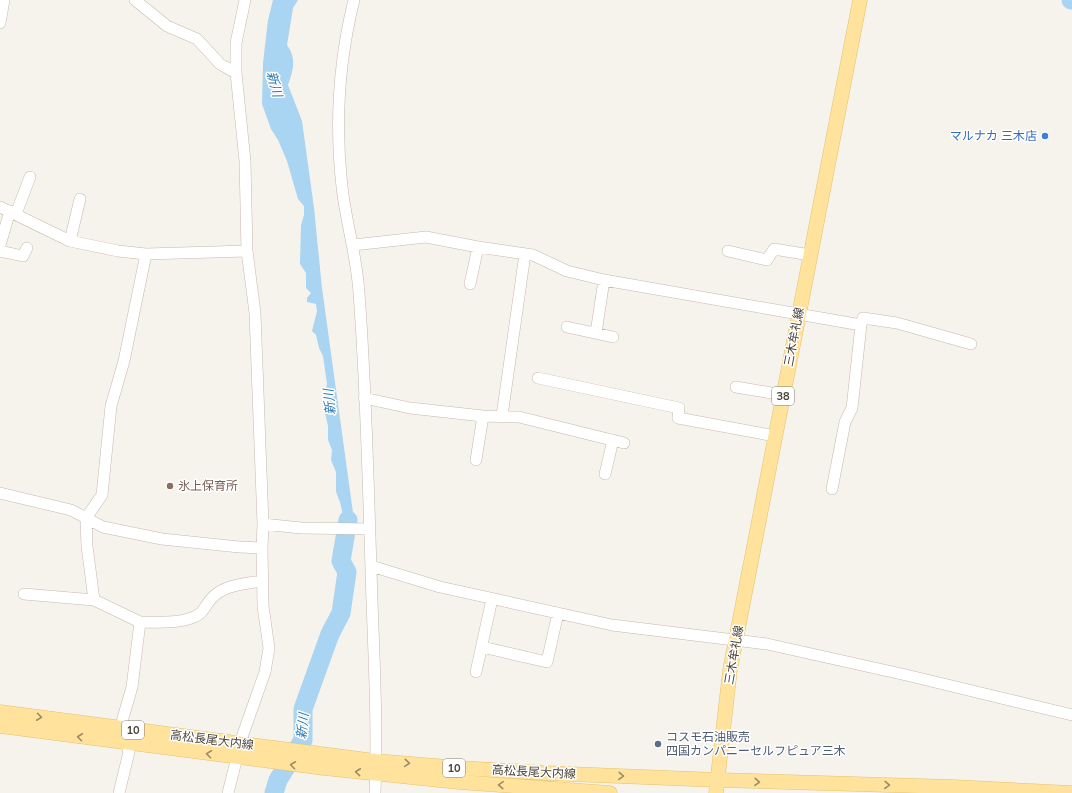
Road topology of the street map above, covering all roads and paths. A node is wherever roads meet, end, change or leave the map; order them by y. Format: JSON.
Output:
{"nodes":[{"id":1,"x":4,"y":0,"type":"edge"},
{"id":2,"x":135,"y":0,"type":"edge"},
{"id":3,"x":245,"y":0,"type":"edge"},
{"id":4,"x":354,"y":0,"type":"edge"},
{"id":5,"x":860,"y":0,"type":"edge"},
{"id":6,"x":0,"y":23,"type":"edge"},
{"id":7,"x":236,"y":72,"type":"junction"},
{"id":8,"x":30,"y":177,"type":"dead end"},
{"id":9,"x":80,"y":199,"type":"dead end"},
{"id":10,"x":9,"y":211,"type":"edge"},
{"id":11,"x":70,"y":241,"type":"junction"},
{"id":12,"x":0,"y":245,"type":"edge"},
{"id":13,"x":353,"y":245,"type":"junction"},
{"id":14,"x":478,"y":247,"type":"junction"},
{"id":15,"x":27,"y":248,"type":"dead end"},
{"id":16,"x":0,"y":251,"type":"edge"},
{"id":17,"x":247,"y":251,"type":"junction"},
{"id":18,"x":728,"y":251,"type":"dead end"},
{"id":19,"x":146,"y":254,"type":"junction"},
{"id":20,"x":525,"y":254,"type":"junction"},
{"id":21,"x":810,"y":256,"type":"junction"},
{"id":22,"x":604,"y":280,"type":"junction"},
{"id":23,"x":470,"y":284,"type":"dead end"},
{"id":24,"x":799,"y":313,"type":"junction"},
{"id":25,"x":861,"y":325,"type":"junction"},
{"id":26,"x":567,"y":327,"type":"dead end"},
{"id":27,"x":596,"y":333,"type":"junction"},
{"id":28,"x":614,"y":336,"type":"dead end"},
{"id":29,"x":971,"y":344,"type":"dead end"},
{"id":30,"x":538,"y":378,"type":"dead end"},
{"id":31,"x":736,"y":386,"type":"dead end"},
{"id":32,"x":783,"y":395,"type":"junction"},
{"id":33,"x":364,"y":398,"type":"junction"},
{"id":34,"x":483,"y":416,"type":"junction"},
{"id":35,"x":502,"y":416,"type":"junction"},
{"id":36,"x":775,"y":436,"type":"junction"},
{"id":37,"x":613,"y":440,"type":"junction"},
{"id":38,"x":624,"y":443,"type":"dead end"},
{"id":39,"x":476,"y":460,"type":"dead end"},
{"id":40,"x":605,"y":474,"type":"dead end"},
{"id":41,"x":832,"y":489,"type":"dead end"},
{"id":42,"x":0,"y":493,"type":"edge"},
{"id":43,"x":86,"y":518,"type":"junction"},
{"id":44,"x":263,"y":524,"type":"junction"},
{"id":45,"x":370,"y":529,"type":"junction"},
{"id":46,"x":262,"y":548,"type":"junction"},
{"id":47,"x":370,"y":566,"type":"junction"},
{"id":48,"x":261,"y":581,"type":"junction"},
{"id":49,"x":24,"y":594,"type":"dead end"},
{"id":50,"x":492,"y":599,"type":"junction"},
{"id":51,"x":94,"y":600,"type":"junction"},
{"id":52,"x":558,"y":613,"type":"junction"},
{"id":53,"x":140,"y":622,"type":"junction"},
{"id":54,"x":736,"y":639,"type":"junction"},
{"id":55,"x":482,"y":647,"type":"junction"},
{"id":56,"x":476,"y":672,"type":"dead end"},
{"id":57,"x":0,"y":712,"type":"edge"},
{"id":58,"x":1072,"y":715,"type":"edge"},
{"id":59,"x":0,"y":726,"type":"edge"},
{"id":60,"x":121,"y":729,"type":"junction"},
{"id":61,"x":125,"y":743,"type":"junction"},
{"id":62,"x":239,"y":751,"type":"junction"},
{"id":63,"x":375,"y":767,"type":"junction"},
{"id":64,"x":717,"y":787,"type":"edge"},
{"id":65,"x":1072,"y":792,"type":"edge"},
{"id":66,"x":119,"y":793,"type":"edge"},
{"id":67,"x":228,"y":793,"type":"edge"},
{"id":68,"x":375,"y":793,"type":"edge"},
{"id":69,"x":610,"y":793,"type":"edge"}],
"edges":[{"from":1,"to":6,"type":"street"},
{"from":2,"to":7,"type":"street"},
{"from":3,"to":7,"type":"street"},
{"from":4,"to":13,"type":"street"},
{"from":5,"to":21,"type":"main road","name":"三木牟礼線","number":"38"},
{"from":7,"to":17,"type":"street"},
{"from":8,"to":10,"type":"street"},
{"from":9,"to":11,"type":"street"},
{"from":10,"to":11,"type":"street"},
{"from":10,"to":12,"type":"street"},
{"from":11,"to":19,"type":"street"},
{"from":13,"to":14,"type":"street"},
{"from":13,"to":33,"type":"street"},
{"from":14,"to":20,"type":"street"},
{"from":14,"to":23,"type":"street"},
{"from":15,"to":16,"type":"street"},
{"from":17,"to":19,"type":"street"},
{"from":17,"to":44,"type":"street"},
{"from":18,"to":21,"type":"street"},
{"from":19,"to":43,"type":"street"},
{"from":20,"to":22,"type":"street"},
{"from":20,"to":35,"type":"street"},
{"from":21,"to":24,"type":"main road","name":"三木牟礼線","number":"38"},
{"from":22,"to":24,"type":"street"},
{"from":22,"to":27,"type":"street"},
{"from":24,"to":25,"type":"street"},
{"from":24,"to":32,"type":"main road","name":"三木牟礼線","number":"38"},
{"from":25,"to":29,"type":"street"},
{"from":25,"to":41,"type":"street"},
{"from":26,"to":27,"type":"street"},
{"from":27,"to":28,"type":"street"},
{"from":30,"to":36,"type":"street"},
{"from":31,"to":32,"type":"street"},
{"from":32,"to":36,"type":"main road","name":"三木牟礼線","number":"38"},
{"from":33,"to":34,"type":"street"},
{"from":33,"to":45,"type":"street"},
{"from":34,"to":35,"type":"street"},
{"from":34,"to":39,"type":"street"},
{"from":35,"to":37,"type":"street"},
{"from":36,"to":54,"type":"main road","name":"三木牟礼線","number":"38"},
{"from":37,"to":38,"type":"street"},
{"from":37,"to":40,"type":"street"},
{"from":42,"to":43,"type":"street"},
{"from":43,"to":46,"type":"street"},
{"from":43,"to":51,"type":"street"},
{"from":44,"to":45,"type":"street"},
{"from":44,"to":46,"type":"street"},
{"from":45,"to":47,"type":"street"},
{"from":46,"to":48,"type":"street"},
{"from":47,"to":50,"type":"street"},
{"from":47,"to":63,"type":"street"},
{"from":48,"to":53,"type":"street"},
{"from":48,"to":62,"type":"street"},
{"from":49,"to":51,"type":"street"},
{"from":50,"to":52,"type":"street"},
{"from":50,"to":55,"type":"street"},
{"from":51,"to":53,"type":"street"},
{"from":52,"to":54,"type":"street"},
{"from":52,"to":55,"type":"street"},
{"from":53,"to":60,"type":"street"},
{"from":54,"to":58,"type":"street"},
{"from":54,"to":64,"type":"main road","name":"三木牟礼線","number":"38"},
{"from":55,"to":56,"type":"street"},
{"from":57,"to":60,"type":"main road","name":"高松長尾大内線","number":"10","one_way":true},
{"from":61,"to":59,"type":"main road","name":"高松長尾大内線","number":"10","one_way":true},
{"from":60,"to":61,"type":"street"},
{"from":60,"to":62,"type":"main road","name":"高松長尾大内線","number":"10"},
{"from":62,"to":61,"type":"main road","name":"高松長尾大内線","number":"10","one_way":true},
{"from":61,"to":66,"type":"street"},
{"from":62,"to":63,"type":"main road","name":"高松長尾大内線","number":"10"},
{"from":63,"to":62,"type":"main road","name":"高松長尾大内線","number":"10","one_way":true},
{"from":62,"to":67,"type":"street"},
{"from":63,"to":64,"type":"main road","name":"高松長尾大内線","number":"10","one_way":true},
{"from":63,"to":68,"type":"street"},
{"from":69,"to":63,"type":"main road","name":"高松長尾大内線","number":"10","one_way":true},
{"from":64,"to":65,"type":"main road","name":"高松長尾大内線","number":"10","one_way":true}]}
